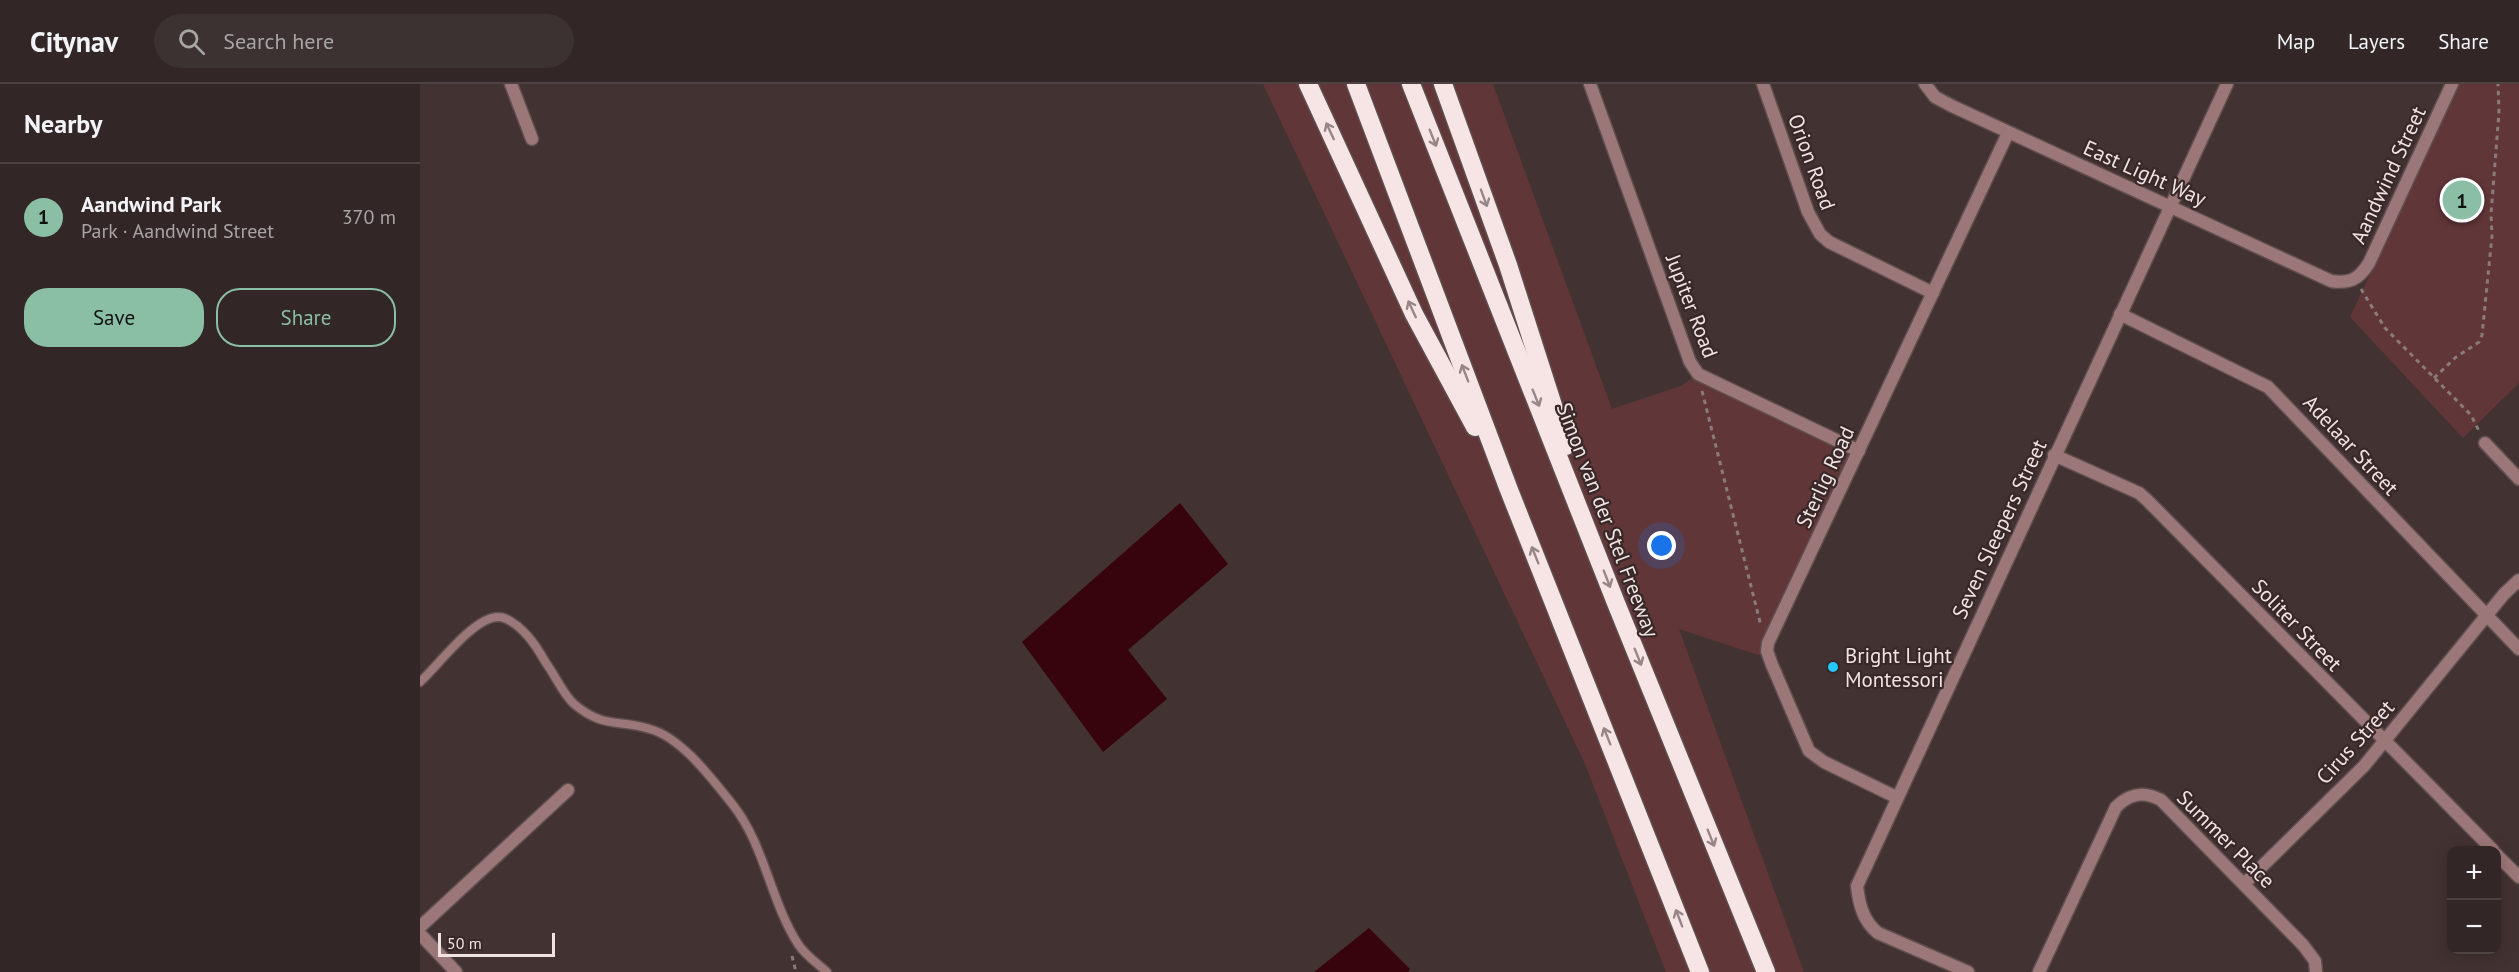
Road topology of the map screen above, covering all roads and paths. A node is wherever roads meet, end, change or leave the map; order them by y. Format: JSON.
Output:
{"nodes":[{"id":1,"x":511,"y":84,"type":"edge"},
{"id":2,"x":1308,"y":84,"type":"edge"},
{"id":3,"x":1356,"y":84,"type":"edge"},
{"id":4,"x":1411,"y":84,"type":"edge"},
{"id":5,"x":1443,"y":84,"type":"edge"},
{"id":6,"x":1590,"y":84,"type":"edge"},
{"id":7,"x":1762,"y":84,"type":"edge"},
{"id":8,"x":1925,"y":84,"type":"edge"},
{"id":9,"x":2227,"y":84,"type":"edge"},
{"id":10,"x":2452,"y":84,"type":"edge"},
{"id":11,"x":2498,"y":84,"type":"edge"},
{"id":12,"x":2008,"y":133,"type":"junction"},
{"id":13,"x":532,"y":139,"type":"dead end"},
{"id":14,"x":2171,"y":206,"type":"junction"},
{"id":15,"x":2355,"y":280,"type":"junction"},
{"id":16,"x":1933,"y":293,"type":"junction"},
{"id":17,"x":2120,"y":314,"type":"junction"},
{"id":18,"x":1698,"y":374,"type":"junction"},
{"id":19,"x":2434,"y":378,"type":"junction"},
{"id":20,"x":2482,"y":437,"type":"joint"},
{"id":21,"x":1859,"y":451,"type":"junction"},
{"id":22,"x":2054,"y":455,"type":"junction"},
{"id":23,"x":2519,"y":479,"type":"edge"},
{"id":24,"x":1509,"y":490,"type":"junction"},
{"id":25,"x":1573,"y":492,"type":"junction"},
{"id":26,"x":2519,"y":580,"type":"edge"},
{"id":27,"x":2486,"y":616,"type":"junction"},
{"id":28,"x":2519,"y":650,"type":"edge"},
{"id":29,"x":1767,"y":651,"type":"junction"},
{"id":30,"x":420,"y":682,"type":"edge"},
{"id":31,"x":2385,"y":742,"type":"junction"},
{"id":32,"x":568,"y":790,"type":"dead end"},
{"id":33,"x":1896,"y":797,"type":"junction"},
{"id":34,"x":2489,"y":846,"type":"edge"},
{"id":35,"x":2501,"y":859,"type":"edge"},
{"id":36,"x":2519,"y":877,"type":"edge"},
{"id":37,"x":2244,"y":884,"type":"junction"},
{"id":38,"x":420,"y":927,"type":"edge"},
{"id":39,"x":420,"y":933,"type":"edge"},
{"id":40,"x":456,"y":972,"type":"edge"},
{"id":41,"x":827,"y":972,"type":"edge"},
{"id":42,"x":1700,"y":972,"type":"edge"},
{"id":43,"x":1766,"y":972,"type":"edge"},
{"id":44,"x":1968,"y":972,"type":"edge"},
{"id":45,"x":2039,"y":972,"type":"edge"},
{"id":46,"x":2316,"y":972,"type":"edge"}],
"edges":[{"from":1,"to":13,"type":"street"},
{"from":24,"to":2,"type":"highway","one_way":true},
{"from":24,"to":3,"type":"highway","one_way":true},
{"from":4,"to":25,"type":"highway","name":"Simon van der Stel Freeway","one_way":true},
{"from":5,"to":25,"type":"highway","one_way":true},
{"from":6,"to":18,"type":"street","name":"Jupiter Road"},
{"from":7,"to":16,"type":"street","name":"Orion Road"},
{"from":8,"to":12,"type":"street","name":"East Light Way"},
{"from":9,"to":14,"type":"street","name":"Seven Sleepers Street"},
{"from":10,"to":15,"type":"street","name":"Aandwind Street"},
{"from":11,"to":19,"type":"path"},
{"from":12,"to":14,"type":"street","name":"East Light Way"},
{"from":12,"to":16,"type":"street","name":"Sterlig Road"},
{"from":14,"to":15,"type":"street","name":"East Light Way"},
{"from":14,"to":17,"type":"street","name":"Seven Sleepers Street"},
{"from":15,"to":19,"type":"path"},
{"from":16,"to":21,"type":"street","name":"Sterlig Road"},
{"from":17,"to":22,"type":"street","name":"Seven Sleepers Street"},
{"from":17,"to":27,"type":"street","name":"Adelaar Street"},
{"from":18,"to":21,"type":"street","name":"Jupiter Road"},
{"from":18,"to":29,"type":"path"},
{"from":19,"to":20,"type":"path"},
{"from":20,"to":23,"type":"street"},
{"from":21,"to":29,"type":"street","name":"Sterlig Road"},
{"from":22,"to":31,"type":"street","name":"Soliter Street"},
{"from":22,"to":33,"type":"street","name":"Seven Sleepers Street"},
{"from":42,"to":24,"type":"highway","one_way":true},
{"from":25,"to":43,"type":"highway","name":"Simon van der Stel Freeway","one_way":true},
{"from":26,"to":27,"type":"street","name":"Cirus Street"},
{"from":27,"to":28,"type":"street","name":"Adelaar Street"},
{"from":27,"to":31,"type":"street","name":"Cirus Street"},
{"from":29,"to":33,"type":"street"},
{"from":30,"to":41,"type":"lane"},
{"from":31,"to":34,"type":"street","name":"Soliter Street"},
{"from":31,"to":37,"type":"street","name":"Cirus Street"},
{"from":32,"to":38,"type":"street"},
{"from":33,"to":44,"type":"street","name":"Seven Sleepers Street"},
{"from":35,"to":36,"type":"street"},
{"from":37,"to":45,"type":"street","name":"Summer Place"},
{"from":37,"to":46,"type":"street","name":"Summer Place"},
{"from":39,"to":40,"type":"street"}]}
